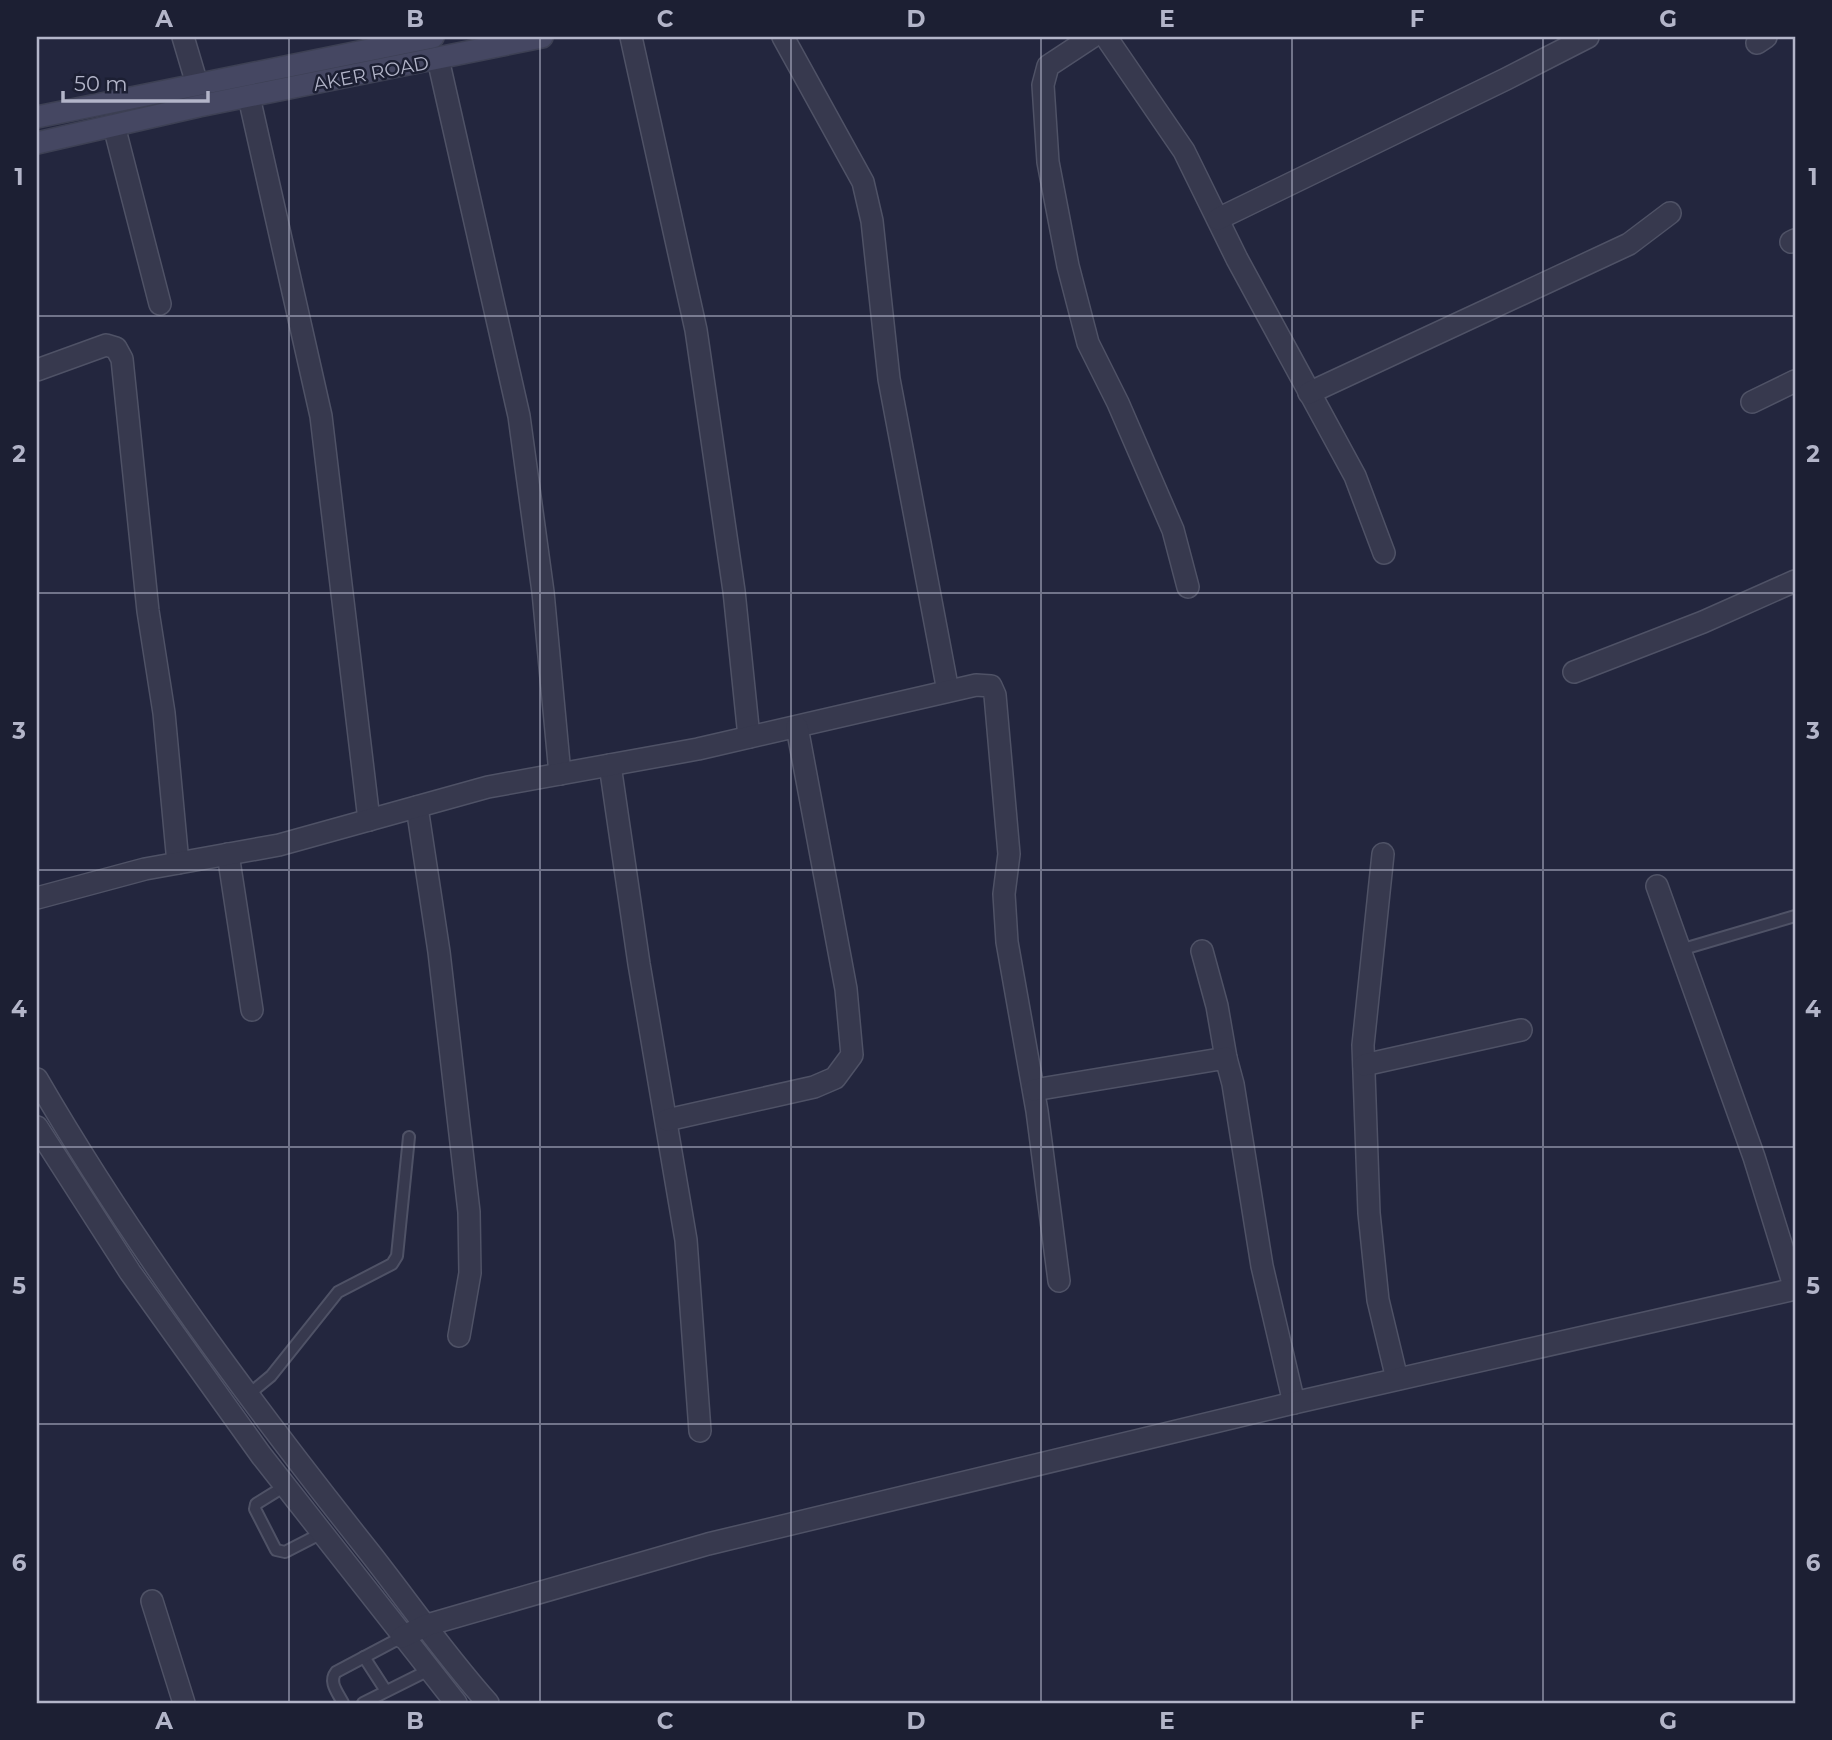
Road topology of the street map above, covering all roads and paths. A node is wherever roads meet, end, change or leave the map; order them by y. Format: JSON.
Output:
{"nodes":[{"id":1,"x":183,"y":37,"type":"edge"},
{"id":2,"x":433,"y":37,"type":"edge"},
{"id":3,"x":542,"y":37,"type":"edge"},
{"id":4,"x":631,"y":37,"type":"edge"},
{"id":5,"x":783,"y":37,"type":"edge"},
{"id":6,"x":1091,"y":37,"type":"edge"},
{"id":7,"x":1105,"y":37,"type":"edge"},
{"id":8,"x":1588,"y":37,"type":"edge"},
{"id":9,"x":513,"y":40,"type":"edge"},
{"id":10,"x":393,"y":41,"type":"edge"},
{"id":11,"x":438,"y":59,"type":"junction"},
{"id":12,"x":197,"y":84,"type":"junction"},
{"id":13,"x":249,"y":97,"type":"junction"},
{"id":14,"x":37,"y":117,"type":"edge"},
{"id":15,"x":114,"y":126,"type":"junction"},
{"id":16,"x":37,"y":143,"type":"edge"},
{"id":17,"x":1670,"y":213,"type":"dead end"},
{"id":18,"x":1218,"y":219,"type":"junction"},
{"id":19,"x":160,"y":304,"type":"dead end"},
{"id":20,"x":37,"y":370,"type":"edge"},
{"id":21,"x":1795,"y":381,"type":"edge"},
{"id":22,"x":1309,"y":393,"type":"junction"},
{"id":23,"x":1752,"y":402,"type":"dead end"},
{"id":24,"x":1384,"y":553,"type":"dead end"},
{"id":25,"x":1795,"y":581,"type":"edge"},
{"id":26,"x":1188,"y":587,"type":"dead end"},
{"id":27,"x":1574,"y":672,"type":"dead end"},
{"id":28,"x":948,"y":691,"type":"junction"},
{"id":29,"x":797,"y":727,"type":"junction"},
{"id":30,"x":749,"y":737,"type":"junction"},
{"id":31,"x":610,"y":765,"type":"junction"},
{"id":32,"x":560,"y":774,"type":"junction"},
{"id":33,"x":417,"y":807,"type":"junction"},
{"id":34,"x":369,"y":820,"type":"junction"},
{"id":35,"x":228,"y":854,"type":"junction"},
{"id":36,"x":1383,"y":854,"type":"dead end"},
{"id":37,"x":178,"y":863,"type":"junction"},
{"id":38,"x":1657,"y":886,"type":"dead end"},
{"id":39,"x":37,"y":898,"type":"edge"},
{"id":40,"x":1795,"y":916,"type":"edge"},
{"id":41,"x":1680,"y":950,"type":"junction"},
{"id":42,"x":1202,"y":951,"type":"dead end"},
{"id":43,"x":252,"y":1010,"type":"dead end"},
{"id":44,"x":1521,"y":1030,"type":"dead end"},
{"id":45,"x":1226,"y":1058,"type":"junction"},
{"id":46,"x":1364,"y":1065,"type":"junction"},
{"id":47,"x":37,"y":1079,"type":"edge"},
{"id":48,"x":1034,"y":1090,"type":"junction"},
{"id":49,"x":667,"y":1120,"type":"junction"},
{"id":50,"x":409,"y":1137,"type":"dead end"},
{"id":51,"x":40,"y":1140,"type":"edge"},
{"id":52,"x":1059,"y":1281,"type":"dead end"},
{"id":53,"x":1795,"y":1289,"type":"edge"},
{"id":54,"x":459,"y":1336,"type":"dead end"},
{"id":55,"x":1397,"y":1380,"type":"junction"},
{"id":56,"x":248,"y":1395,"type":"junction"},
{"id":57,"x":1294,"y":1403,"type":"junction"},
{"id":58,"x":700,"y":1431,"type":"dead end"},
{"id":59,"x":285,"y":1486,"type":"junction"},
{"id":60,"x":322,"y":1533,"type":"junction"},
{"id":61,"x":152,"y":1601,"type":"dead end"},
{"id":62,"x":427,"y":1625,"type":"junction"},
{"id":63,"x":402,"y":1637,"type":"junction"},
{"id":64,"x":365,"y":1657,"type":"junction"},
{"id":65,"x":429,"y":1670,"type":"junction"},
{"id":66,"x":386,"y":1691,"type":"junction"},
{"id":67,"x":447,"y":1701,"type":"edge"},
{"id":68,"x":184,"y":1703,"type":"edge"},
{"id":69,"x":343,"y":1703,"type":"edge"},
{"id":70,"x":363,"y":1703,"type":"edge"},
{"id":71,"x":488,"y":1703,"type":"edge"}],
"edges":[{"from":1,"to":12,"type":"street"},
{"from":2,"to":10,"type":"street","name":"AKER ROAD"},
{"from":3,"to":9,"type":"street","name":"AKER ROAD"},
{"from":4,"to":30,"type":"street"},
{"from":5,"to":28,"type":"street"},
{"from":6,"to":26,"type":"street"},
{"from":7,"to":18,"type":"street"},
{"from":8,"to":18,"type":"street"},
{"from":9,"to":11,"type":"street","name":"AKER ROAD"},
{"from":10,"to":12,"type":"street","name":"AKER ROAD"},
{"from":11,"to":13,"type":"street","name":"AKER ROAD"},
{"from":11,"to":32,"type":"street"},
{"from":12,"to":14,"type":"street","name":"AKER ROAD"},
{"from":13,"to":15,"type":"street","name":"AKER ROAD"},
{"from":13,"to":34,"type":"street"},
{"from":15,"to":16,"type":"street","name":"AKER ROAD"},
{"from":15,"to":19,"type":"street"},
{"from":17,"to":22,"type":"street"},
{"from":18,"to":22,"type":"street"},
{"from":20,"to":37,"type":"street"},
{"from":21,"to":23,"type":"street"},
{"from":22,"to":24,"type":"street"},
{"from":25,"to":27,"type":"street"},
{"from":28,"to":29,"type":"street"},
{"from":28,"to":48,"type":"street"},
{"from":29,"to":30,"type":"street"},
{"from":29,"to":49,"type":"street"},
{"from":30,"to":31,"type":"street"},
{"from":31,"to":32,"type":"street"},
{"from":31,"to":49,"type":"street"},
{"from":32,"to":33,"type":"street"},
{"from":33,"to":34,"type":"street"},
{"from":33,"to":54,"type":"street"},
{"from":34,"to":35,"type":"street"},
{"from":35,"to":37,"type":"street"},
{"from":35,"to":43,"type":"street"},
{"from":36,"to":46,"type":"street"},
{"from":37,"to":39,"type":"street"},
{"from":38,"to":41,"type":"street"},
{"from":40,"to":41,"type":"lane"},
{"from":41,"to":53,"type":"street"},
{"from":42,"to":45,"type":"street"},
{"from":44,"to":46,"type":"street"},
{"from":45,"to":48,"type":"street"},
{"from":45,"to":57,"type":"street"},
{"from":46,"to":55,"type":"street"},
{"from":47,"to":56,"type":"street"},
{"from":48,"to":52,"type":"street"},
{"from":49,"to":58,"type":"street"},
{"from":50,"to":56,"type":"lane"},
{"from":51,"to":59,"type":"street"},
{"from":53,"to":55,"type":"street"},
{"from":55,"to":57,"type":"street"},
{"from":56,"to":62,"type":"street"},
{"from":57,"to":62,"type":"street"},
{"from":59,"to":60,"type":"street"},
{"from":59,"to":60,"type":"lane"},
{"from":60,"to":63,"type":"street"},
{"from":61,"to":68,"type":"street"},
{"from":62,"to":63,"type":"street"},
{"from":62,"to":71,"type":"street"},
{"from":63,"to":64,"type":"lane"},
{"from":63,"to":65,"type":"street"},
{"from":64,"to":66,"type":"lane"},
{"from":64,"to":69,"type":"lane"},
{"from":65,"to":66,"type":"lane"},
{"from":65,"to":67,"type":"street"},
{"from":66,"to":70,"type":"lane"}]}
